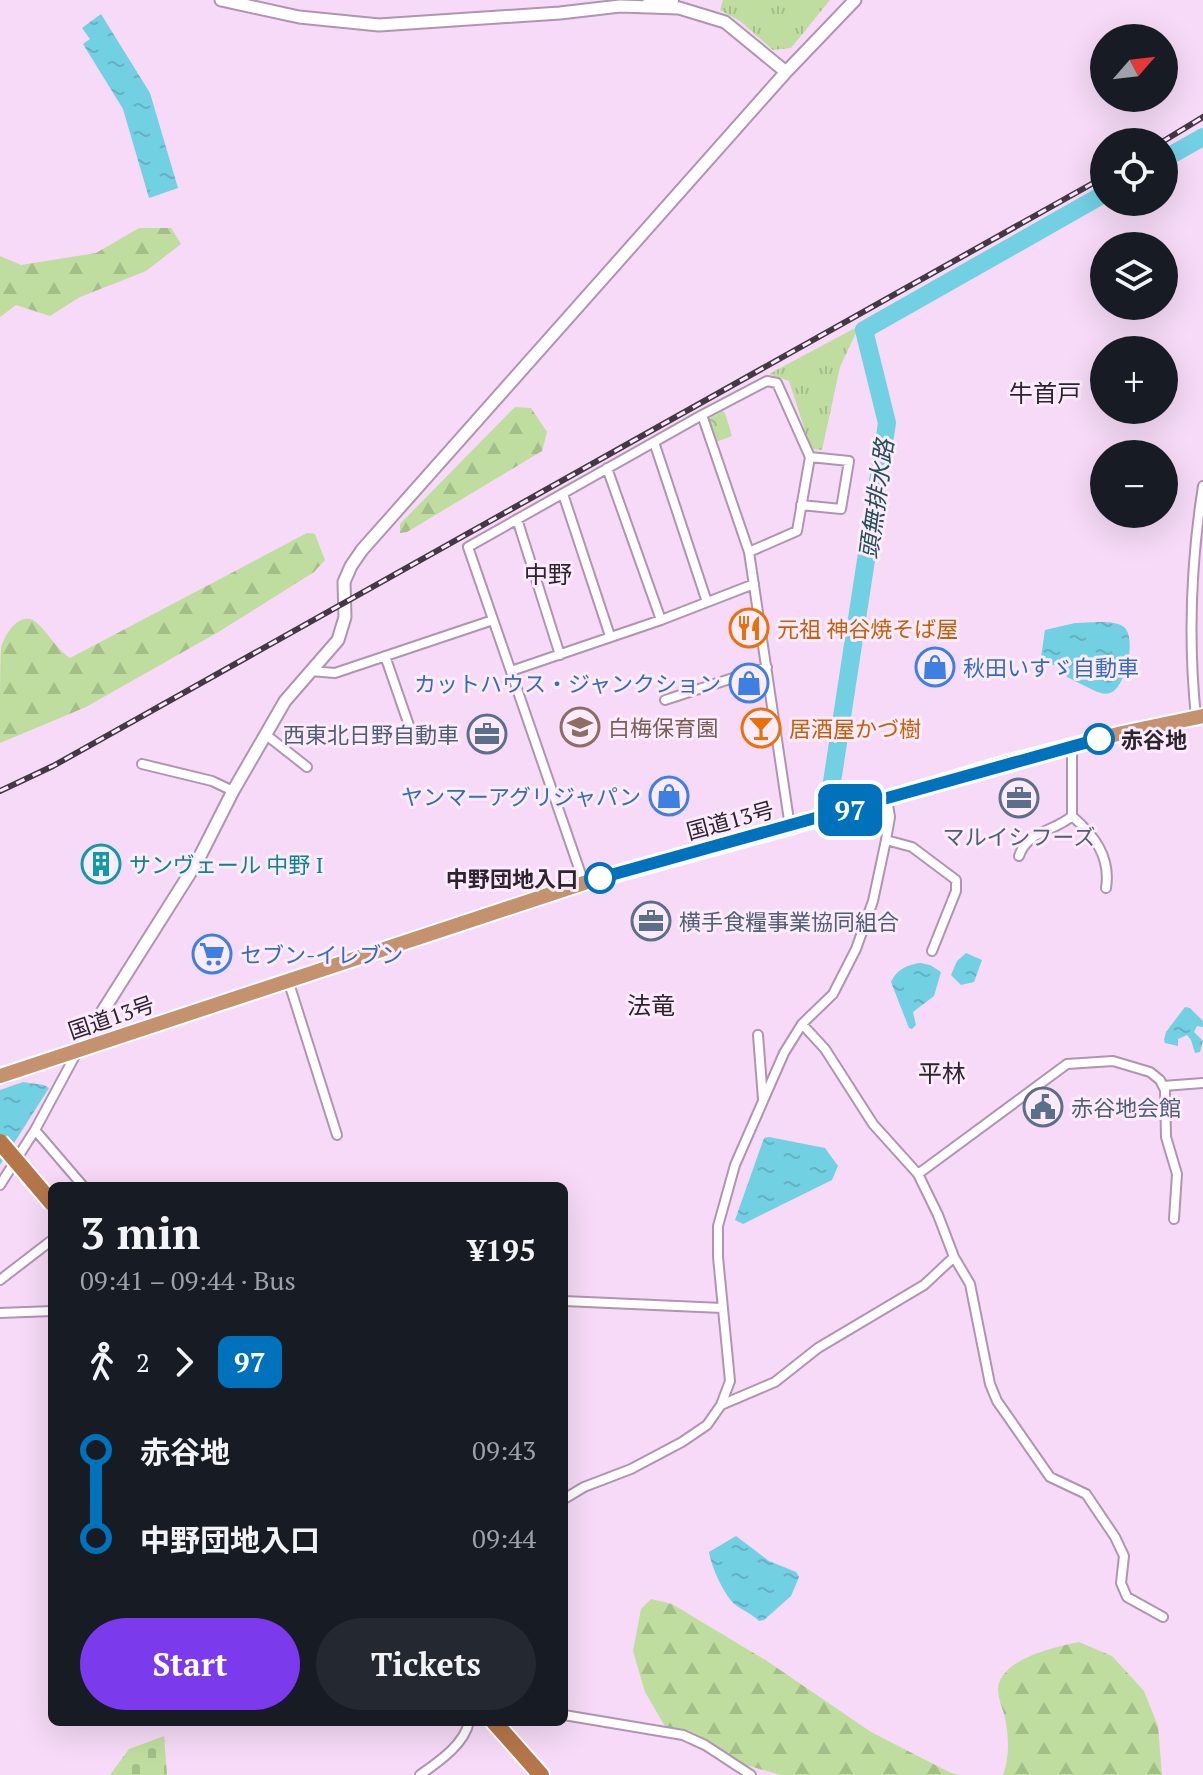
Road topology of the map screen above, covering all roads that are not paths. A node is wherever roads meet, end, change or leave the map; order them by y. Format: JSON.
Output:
{"nodes":[{"id":1,"x":221,"y":0,"type":"edge"},
{"id":2,"x":674,"y":0,"type":"edge"},
{"id":3,"x":855,"y":0,"type":"edge"},
{"id":4,"x":620,"y":6,"type":"junction"},
{"id":5,"x":786,"y":72,"type":"junction"},
{"id":6,"x":702,"y":415,"type":"junction"},
{"id":7,"x":654,"y":442,"type":"junction"},
{"id":8,"x":810,"y":457,"type":"junction"},
{"id":9,"x":607,"y":468,"type":"junction"},
{"id":10,"x":1203,"y":486,"type":"edge"},
{"id":11,"x":563,"y":494,"type":"junction"},
{"id":12,"x":801,"y":505,"type":"junction"},
{"id":13,"x":517,"y":519,"type":"junction"},
{"id":14,"x":1200,"y":526,"type":"edge"},
{"id":15,"x":749,"y":552,"type":"junction"},
{"id":16,"x":754,"y":584,"type":"junction"},
{"id":17,"x":707,"y":602,"type":"junction"},
{"id":18,"x":493,"y":620,"type":"junction"},
{"id":19,"x":661,"y":620,"type":"junction"},
{"id":20,"x":610,"y":636,"type":"junction"},
{"id":21,"x":560,"y":655,"type":"junction"},
{"id":22,"x":385,"y":656,"type":"junction"},
{"id":23,"x":767,"y":667,"type":"junction"},
{"id":24,"x":310,"y":671,"type":"junction"},
{"id":25,"x":511,"y":671,"type":"junction"},
{"id":26,"x":665,"y":700,"type":"dead end"},
{"id":27,"x":1199,"y":716,"type":"edge"},
{"id":28,"x":265,"y":734,"type":"junction"},
{"id":29,"x":412,"y":734,"type":"dead end"},
{"id":30,"x":1072,"y":746,"type":"junction"},
{"id":31,"x":142,"y":764,"type":"dead end"},
{"id":32,"x":307,"y":767,"type":"dead end"},
{"id":33,"x":233,"y":791,"type":"junction"},
{"id":34,"x":887,"y":799,"type":"junction"},
{"id":35,"x":1072,"y":816,"type":"junction"},
{"id":36,"x":790,"y":827,"type":"junction"},
{"id":37,"x":886,"y":840,"type":"junction"},
{"id":38,"x":1019,"y":856,"type":"dead end"},
{"id":39,"x":584,"y":883,"type":"junction"},
{"id":40,"x":1106,"y":888,"type":"dead end"},
{"id":41,"x":932,"y":951,"type":"dead end"},
{"id":42,"x":288,"y":980,"type":"junction"},
{"id":43,"x":802,"y":1024,"type":"junction"},
{"id":44,"x":758,"y":1035,"type":"dead end"},
{"id":45,"x":77,"y":1052,"type":"junction"},
{"id":46,"x":0,"y":1076,"type":"edge"},
{"id":47,"x":1203,"y":1083,"type":"edge"},
{"id":48,"x":1163,"y":1086,"type":"junction"},
{"id":49,"x":763,"y":1104,"type":"junction"},
{"id":50,"x":35,"y":1130,"type":"junction"},
{"id":51,"x":337,"y":1135,"type":"dead end"},
{"id":52,"x":0,"y":1142,"type":"edge"},
{"id":53,"x":918,"y":1174,"type":"junction"},
{"id":54,"x":80,"y":1182,"type":"edge"},
{"id":55,"x":0,"y":1185,"type":"edge"},
{"id":56,"x":48,"y":1198,"type":"edge"},
{"id":57,"x":1174,"y":1219,"type":"dead end"},
{"id":58,"x":48,"y":1243,"type":"edge"},
{"id":59,"x":954,"y":1257,"type":"junction"},
{"id":60,"x":0,"y":1280,"type":"edge"},
{"id":61,"x":568,"y":1301,"type":"edge"},
{"id":62,"x":722,"y":1308,"type":"junction"},
{"id":63,"x":48,"y":1311,"type":"edge"},
{"id":64,"x":0,"y":1313,"type":"edge"},
{"id":65,"x":721,"y":1405,"type":"junction"},
{"id":66,"x":568,"y":1497,"type":"edge"},
{"id":67,"x":1163,"y":1617,"type":"dead end"},
{"id":68,"x":568,"y":1716,"type":"edge"},
{"id":69,"x":468,"y":1726,"type":"edge"},
{"id":70,"x":497,"y":1726,"type":"edge"},
{"id":71,"x":420,"y":1775,"type":"edge"},
{"id":72,"x":541,"y":1775,"type":"edge"},
{"id":73,"x":751,"y":1775,"type":"edge"}],
"edges":[{"from":1,"to":4,"type":"street"},
{"from":2,"to":4,"type":"street"},
{"from":3,"to":5,"type":"street"},
{"from":4,"to":5,"type":"street"},
{"from":5,"to":24,"type":"street"},
{"from":6,"to":7,"type":"street"},
{"from":6,"to":8,"type":"street"},
{"from":6,"to":15,"type":"street"},
{"from":7,"to":9,"type":"street"},
{"from":7,"to":17,"type":"street"},
{"from":8,"to":12,"type":"street"},
{"from":8,"to":12,"type":"street"},
{"from":9,"to":11,"type":"street"},
{"from":9,"to":19,"type":"street"},
{"from":10,"to":14,"type":"street"},
{"from":11,"to":13,"type":"street"},
{"from":11,"to":20,"type":"street"},
{"from":12,"to":15,"type":"street"},
{"from":13,"to":18,"type":"street"},
{"from":13,"to":21,"type":"street"},
{"from":14,"to":27,"type":"street"},
{"from":15,"to":16,"type":"street"},
{"from":16,"to":17,"type":"street"},
{"from":16,"to":23,"type":"street"},
{"from":17,"to":19,"type":"street"},
{"from":18,"to":22,"type":"street"},
{"from":18,"to":25,"type":"street"},
{"from":19,"to":20,"type":"street"},
{"from":20,"to":21,"type":"street"},
{"from":21,"to":25,"type":"street"},
{"from":22,"to":24,"type":"street"},
{"from":22,"to":29,"type":"street"},
{"from":23,"to":26,"type":"street"},
{"from":23,"to":36,"type":"street"},
{"from":24,"to":28,"type":"street"},
{"from":25,"to":39,"type":"street"},
{"from":27,"to":30,"type":"highway","name":"国道13号"},
{"from":28,"to":32,"type":"street"},
{"from":28,"to":33,"type":"street"},
{"from":30,"to":34,"type":"highway","name":"国道13号"},
{"from":30,"to":35,"type":"street"},
{"from":31,"to":33,"type":"street"},
{"from":33,"to":45,"type":"street"},
{"from":34,"to":36,"type":"highway","name":"国道13号"},
{"from":34,"to":37,"type":"street"},
{"from":35,"to":38,"type":"street"},
{"from":35,"to":40,"type":"street"},
{"from":36,"to":39,"type":"highway","name":"国道13号"},
{"from":37,"to":41,"type":"street"},
{"from":37,"to":43,"type":"street"},
{"from":39,"to":42,"type":"highway","name":"国道13号"},
{"from":42,"to":45,"type":"highway","name":"国道13号"},
{"from":42,"to":51,"type":"street"},
{"from":43,"to":49,"type":"street"},
{"from":43,"to":53,"type":"street"},
{"from":44,"to":49,"type":"street"},
{"from":45,"to":46,"type":"highway","name":"国道13号"},
{"from":45,"to":50,"type":"street"},
{"from":47,"to":48,"type":"street"},
{"from":48,"to":53,"type":"street"},
{"from":48,"to":57,"type":"street"},
{"from":49,"to":62,"type":"street"},
{"from":50,"to":54,"type":"street"},
{"from":50,"to":55,"type":"street"},
{"from":52,"to":56,"type":"highway","bridge":true},
{"from":53,"to":59,"type":"street"},
{"from":58,"to":60,"type":"street"},
{"from":59,"to":65,"type":"street"},
{"from":59,"to":67,"type":"street"},
{"from":61,"to":62,"type":"street"},
{"from":62,"to":65,"type":"street"},
{"from":63,"to":64,"type":"street"},
{"from":65,"to":66,"type":"street"},
{"from":68,"to":73,"type":"street"},
{"from":69,"to":71,"type":"street"},
{"from":70,"to":72,"type":"highway"}]}
